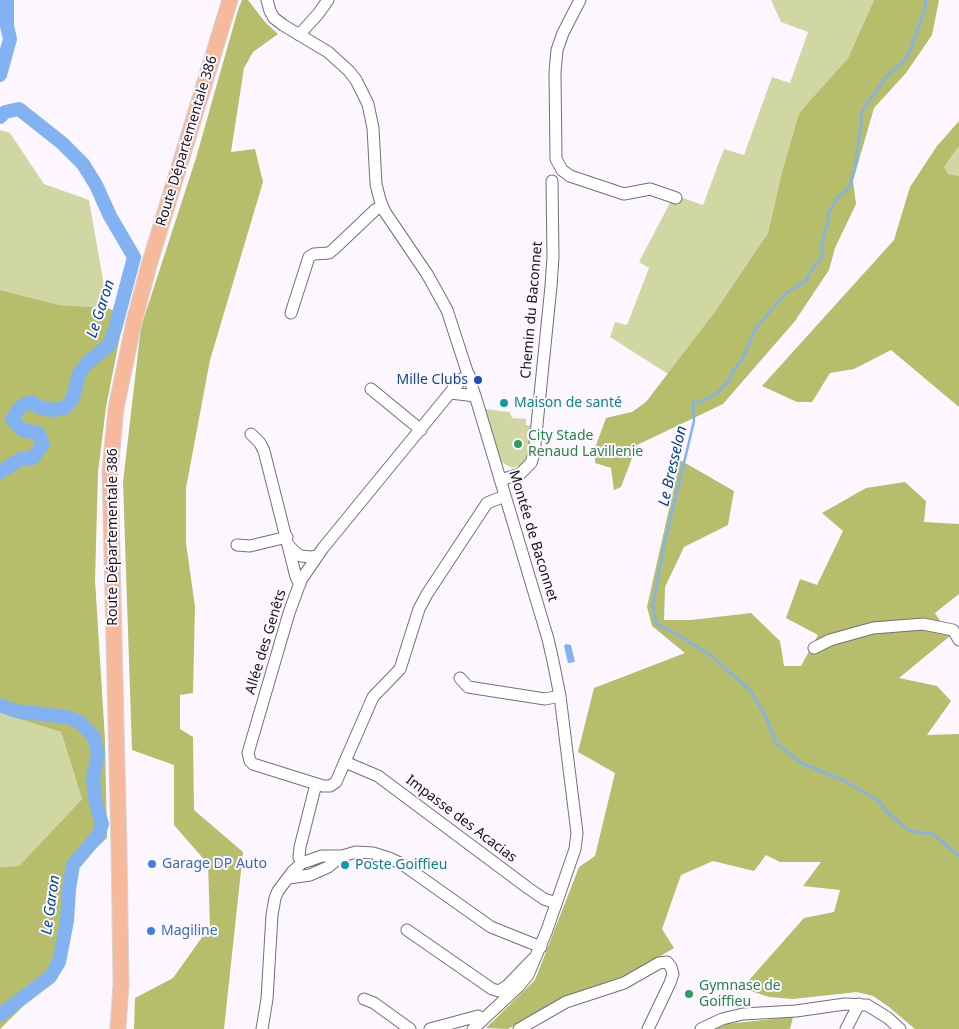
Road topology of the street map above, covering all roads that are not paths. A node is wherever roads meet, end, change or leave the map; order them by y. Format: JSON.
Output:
{"nodes":[{"id":1,"x":230,"y":0,"type":"edge"},
{"id":2,"x":266,"y":0,"type":"edge"},
{"id":3,"x":328,"y":0,"type":"edge"},
{"id":4,"x":580,"y":0,"type":"edge"},
{"id":5,"x":299,"y":35,"type":"junction"},
{"id":6,"x":552,"y":181,"type":"dead end"},
{"id":7,"x":676,"y":198,"type":"dead end"},
{"id":8,"x":376,"y":201,"type":"junction"},
{"id":9,"x":291,"y":313,"type":"dead end"},
{"id":10,"x":469,"y":375,"type":"junction"},
{"id":11,"x":372,"y":389,"type":"dead end"},
{"id":12,"x":451,"y":393,"type":"junction"},
{"id":13,"x":475,"y":396,"type":"junction"},
{"id":14,"x":421,"y":430,"type":"junction"},
{"id":15,"x":251,"y":434,"type":"dead end"},
{"id":16,"x":500,"y":480,"type":"junction"},
{"id":17,"x":505,"y":496,"type":"junction"},
{"id":18,"x":288,"y":542,"type":"junction"},
{"id":19,"x":237,"y":545,"type":"dead end"},
{"id":20,"x":317,"y":556,"type":"junction"},
{"id":21,"x":300,"y":584,"type":"junction"},
{"id":22,"x":959,"y":640,"type":"edge"},
{"id":23,"x":814,"y":648,"type":"dead end"},
{"id":24,"x":460,"y":678,"type":"dead end"},
{"id":25,"x":560,"y":696,"type":"junction"},
{"id":26,"x":345,"y":762,"type":"junction"},
{"id":27,"x":316,"y":784,"type":"junction"},
{"id":28,"x":342,"y":856,"type":"junction"},
{"id":29,"x":302,"y":863,"type":"junction"},
{"id":30,"x":289,"y":878,"type":"junction"},
{"id":31,"x":556,"y":903,"type":"junction"},
{"id":32,"x":407,"y":930,"type":"dead end"},
{"id":33,"x":539,"y":952,"type":"junction"},
{"id":34,"x":364,"y":999,"type":"dead end"},
{"id":35,"x":859,"y":1004,"type":"junction"},
{"id":36,"x":483,"y":1019,"type":"junction"},
{"id":37,"x":118,"y":1029,"type":"edge"},
{"id":38,"x":262,"y":1029,"type":"edge"},
{"id":39,"x":410,"y":1029,"type":"edge"},
{"id":40,"x":430,"y":1029,"type":"edge"},
{"id":41,"x":473,"y":1029,"type":"edge"},
{"id":42,"x":519,"y":1029,"type":"edge"},
{"id":43,"x":648,"y":1029,"type":"edge"},
{"id":44,"x":701,"y":1029,"type":"edge"},
{"id":45,"x":846,"y":1029,"type":"edge"},
{"id":46,"x":900,"y":1029,"type":"edge"}],
"edges":[{"from":1,"to":37,"type":"main road","name":"Route Départementale 386"},
{"from":2,"to":5,"type":"street","name":"Montée de Baconnet"},
{"from":3,"to":5,"type":"street"},
{"from":4,"to":7,"type":"street"},
{"from":5,"to":8,"type":"street","name":"Montée de Baconnet"},
{"from":6,"to":16,"type":"street","name":"Chemin du Baconnet"},
{"from":8,"to":9,"type":"street"},
{"from":8,"to":10,"type":"street","name":"Montée de Baconnet"},
{"from":10,"to":12,"type":"street","name":"Allée des Genêts"},
{"from":10,"to":13,"type":"street","name":"Montée de Baconnet"},
{"from":11,"to":14,"type":"street"},
{"from":12,"to":13,"type":"street"},
{"from":12,"to":14,"type":"street","name":"Allée des Genêts"},
{"from":13,"to":16,"type":"street","name":"Montée de Baconnet"},
{"from":14,"to":20,"type":"street","name":"Allée des Genêts"},
{"from":15,"to":18,"type":"street"},
{"from":16,"to":17,"type":"street","name":"Montée de Baconnet"},
{"from":17,"to":25,"type":"street","name":"Montée de Baconnet"},
{"from":17,"to":26,"type":"street"},
{"from":18,"to":19,"type":"street"},
{"from":18,"to":20,"type":"street"},
{"from":18,"to":21,"type":"street"},
{"from":20,"to":21,"type":"street","name":"Allée des Genêts"},
{"from":21,"to":27,"type":"street","name":"Allée des Genêts"},
{"from":22,"to":23,"type":"street"},
{"from":24,"to":25,"type":"street"},
{"from":25,"to":31,"type":"street","name":"Montée de Baconnet"},
{"from":26,"to":27,"type":"street"},
{"from":26,"to":31,"type":"street","name":"Impasse des Acacias"},
{"from":27,"to":29,"type":"street"},
{"from":28,"to":29,"type":"street"},
{"from":28,"to":30,"type":"street"},
{"from":28,"to":33,"type":"street"},
{"from":29,"to":30,"type":"street"},
{"from":30,"to":38,"type":"street"},
{"from":31,"to":33,"type":"street","name":"Montée de Baconnet"},
{"from":32,"to":33,"type":"street"},
{"from":33,"to":36,"type":"street","name":"Montée de Baconnet"},
{"from":34,"to":39,"type":"street"},
{"from":35,"to":44,"type":"street"},
{"from":35,"to":45,"type":"street"},
{"from":35,"to":46,"type":"street"},
{"from":36,"to":40,"type":"street"},
{"from":36,"to":41,"type":"street","name":"Montée de Baconnet"},
{"from":42,"to":43,"type":"street"}]}
